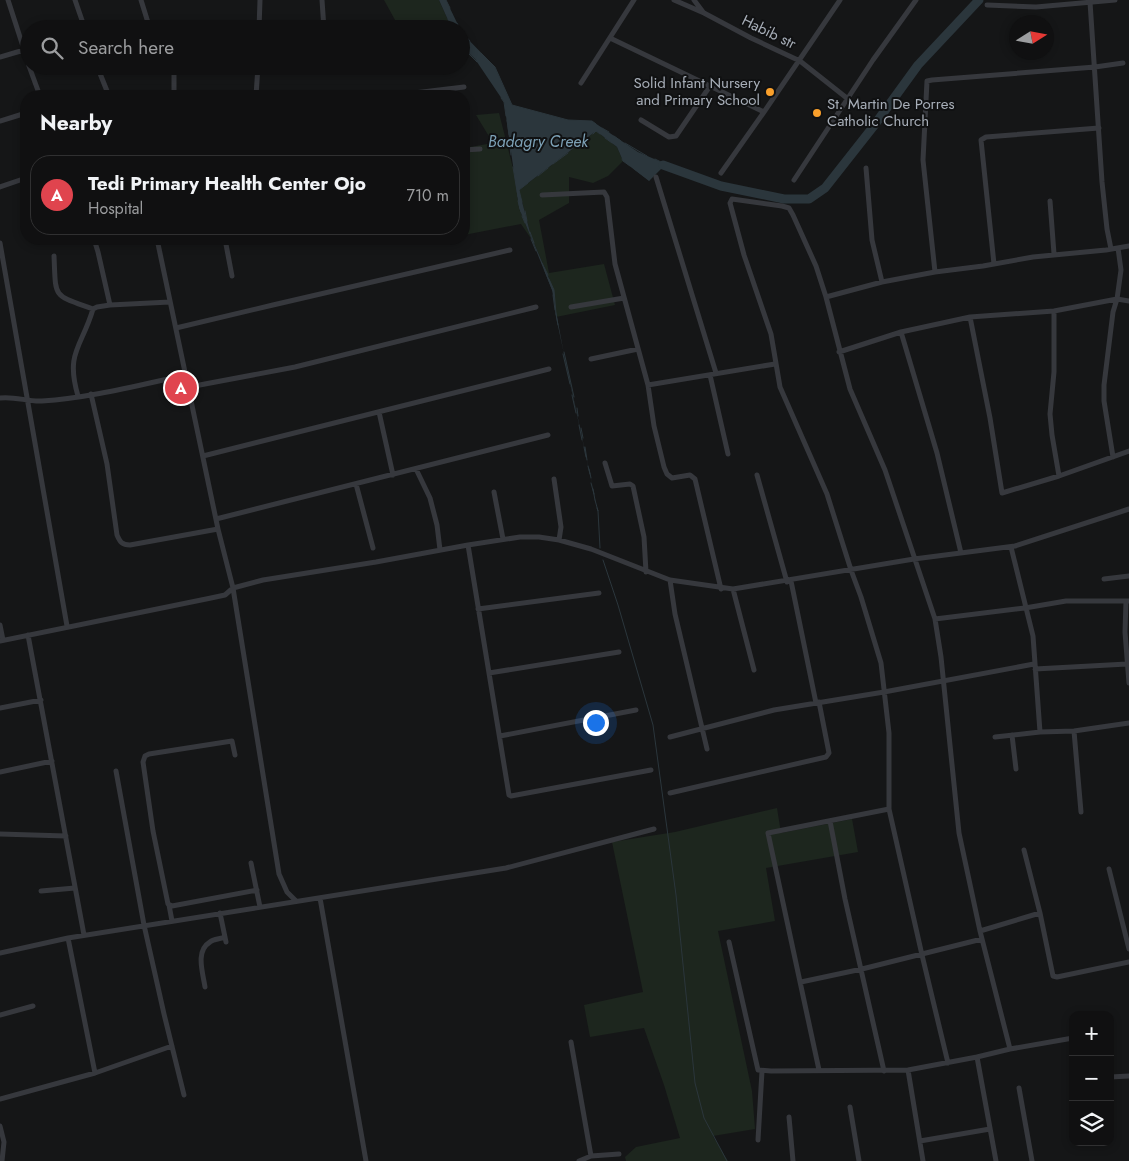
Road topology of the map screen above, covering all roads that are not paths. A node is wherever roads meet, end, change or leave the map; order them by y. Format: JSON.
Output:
{"nodes":[{"id":1,"x":8,"y":0,"type":"edge"},
{"id":2,"x":75,"y":0,"type":"edge"},
{"id":3,"x":141,"y":0,"type":"edge"},
{"id":4,"x":260,"y":0,"type":"edge"},
{"id":5,"x":322,"y":0,"type":"edge"},
{"id":6,"x":634,"y":0,"type":"edge"},
{"id":7,"x":674,"y":0,"type":"edge"},
{"id":8,"x":694,"y":0,"type":"edge"},
{"id":9,"x":840,"y":0,"type":"edge"},
{"id":10,"x":916,"y":0,"type":"edge"},
{"id":11,"x":1115,"y":0,"type":"edge"},
{"id":12,"x":1090,"y":2,"type":"junction"},
{"id":13,"x":987,"y":5,"type":"dead end"},
{"id":14,"x":704,"y":13,"type":"junction"},
{"id":15,"x":82,"y":20,"type":"edge"},
{"id":16,"x":147,"y":20,"type":"edge"},
{"id":17,"x":259,"y":20,"type":"edge"},
{"id":18,"x":323,"y":20,"type":"edge"},
{"id":19,"x":20,"y":38,"type":"edge"},
{"id":20,"x":610,"y":38,"type":"junction"},
{"id":21,"x":20,"y":51,"type":"edge"},
{"id":22,"x":0,"y":57,"type":"edge"},
{"id":23,"x":800,"y":61,"type":"junction"},
{"id":24,"x":1123,"y":63,"type":"dead end"},
{"id":25,"x":1095,"y":67,"type":"junction"},
{"id":26,"x":33,"y":75,"type":"edge"},
{"id":27,"x":101,"y":75,"type":"edge"},
{"id":28,"x":174,"y":75,"type":"edge"},
{"id":29,"x":257,"y":75,"type":"edge"},
{"id":30,"x":580,"y":83,"type":"dead end"},
{"id":31,"x":710,"y":86,"type":"junction"},
{"id":32,"x":464,"y":87,"type":"dead end"},
{"id":33,"x":38,"y":90,"type":"edge"},
{"id":34,"x":107,"y":90,"type":"edge"},
{"id":35,"x":174,"y":90,"type":"edge"},
{"id":36,"x":256,"y":90,"type":"edge"},
{"id":37,"x":439,"y":90,"type":"edge"},
{"id":38,"x":848,"y":99,"type":"junction"},
{"id":39,"x":764,"y":112,"type":"junction"},
{"id":40,"x":20,"y":115,"type":"edge"},
{"id":41,"x":641,"y":120,"type":"dead end"},
{"id":42,"x":0,"y":121,"type":"edge"},
{"id":43,"x":1099,"y":128,"type":"junction"},
{"id":44,"x":480,"y":149,"type":"dead end"},
{"id":45,"x":470,"y":150,"type":"edge"},
{"id":46,"x":866,"y":168,"type":"dead end"},
{"id":47,"x":721,"y":173,"type":"dead end"},
{"id":48,"x":656,"y":177,"type":"dead end"},
{"id":49,"x":20,"y":180,"type":"edge"},
{"id":50,"x":794,"y":180,"type":"dead end"},
{"id":51,"x":0,"y":187,"type":"edge"},
{"id":52,"x":542,"y":195,"type":"dead end"},
{"id":53,"x":1050,"y":201,"type":"dead end"},
{"id":54,"x":0,"y":243,"type":"edge"},
{"id":55,"x":96,"y":245,"type":"edge"},
{"id":56,"x":158,"y":245,"type":"edge"},
{"id":57,"x":226,"y":245,"type":"edge"},
{"id":58,"x":1129,"y":246,"type":"edge"},
{"id":59,"x":1115,"y":248,"type":"junction"},
{"id":60,"x":510,"y":250,"type":"dead end"},
{"id":61,"x":1054,"y":254,"type":"junction"},
{"id":62,"x":54,"y":256,"type":"dead end"},
{"id":63,"x":994,"y":264,"type":"junction"},
{"id":64,"x":934,"y":272,"type":"junction"},
{"id":65,"x":232,"y":276,"type":"dead end"},
{"id":66,"x":882,"y":282,"type":"junction"},
{"id":67,"x":826,"y":297,"type":"junction"},
{"id":68,"x":624,"y":298,"type":"junction"},
{"id":69,"x":1118,"y":299,"type":"junction"},
{"id":70,"x":1129,"y":301,"type":"edge"},
{"id":71,"x":170,"y":302,"type":"junction"},
{"id":72,"x":110,"y":305,"type":"junction"},
{"id":73,"x":536,"y":307,"type":"dead end"},
{"id":74,"x":571,"y":307,"type":"dead end"},
{"id":75,"x":93,"y":309,"type":"junction"},
{"id":76,"x":1054,"y":311,"type":"junction"},
{"id":77,"x":970,"y":317,"type":"junction"},
{"id":78,"x":176,"y":328,"type":"junction"},
{"id":79,"x":901,"y":332,"type":"junction"},
{"id":80,"x":638,"y":349,"type":"junction"},
{"id":81,"x":840,"y":352,"type":"junction"},
{"id":82,"x":591,"y":359,"type":"dead end"},
{"id":83,"x":775,"y":364,"type":"junction"},
{"id":84,"x":549,"y":369,"type":"dead end"},
{"id":85,"x":713,"y":374,"type":"junction"},
{"id":86,"x":186,"y":376,"type":"junction"},
{"id":87,"x":648,"y":385,"type":"junction"},
{"id":88,"x":189,"y":387,"type":"junction"},
{"id":89,"x":91,"y":394,"type":"junction"},
{"id":90,"x":78,"y":396,"type":"junction"},
{"id":91,"x":0,"y":398,"type":"edge"},
{"id":92,"x":27,"y":400,"type":"junction"},
{"id":93,"x":379,"y":412,"type":"junction"},
{"id":94,"x":548,"y":435,"type":"dead end"},
{"id":95,"x":1129,"y":451,"type":"edge"},
{"id":96,"x":728,"y":454,"type":"dead end"},
{"id":97,"x":203,"y":456,"type":"junction"},
{"id":98,"x":1113,"y":457,"type":"junction"},
{"id":99,"x":605,"y":463,"type":"dead end"},
{"id":100,"x":416,"y":469,"type":"junction"},
{"id":101,"x":393,"y":475,"type":"junction"},
{"id":102,"x":757,"y":475,"type":"dead end"},
{"id":103,"x":1060,"y":476,"type":"junction"},
{"id":104,"x":554,"y":479,"type":"dead end"},
{"id":105,"x":356,"y":484,"type":"junction"},
{"id":106,"x":494,"y":492,"type":"dead end"},
{"id":107,"x":1129,"y":509,"type":"edge"},
{"id":108,"x":216,"y":519,"type":"junction"},
{"id":109,"x":218,"y":529,"type":"junction"},
{"id":110,"x":503,"y":539,"type":"junction"},
{"id":111,"x":559,"y":540,"type":"junction"},
{"id":112,"x":468,"y":545,"type":"junction"},
{"id":113,"x":1011,"y":547,"type":"junction"},
{"id":114,"x":373,"y":548,"type":"dead end"},
{"id":115,"x":440,"y":550,"type":"junction"},
{"id":116,"x":961,"y":553,"type":"junction"},
{"id":117,"x":914,"y":559,"type":"junction"},
{"id":118,"x":851,"y":570,"type":"junction"},
{"id":119,"x":646,"y":572,"type":"junction"},
{"id":120,"x":1129,"y":576,"type":"edge"},
{"id":121,"x":1104,"y":579,"type":"dead end"},
{"id":122,"x":670,"y":580,"type":"junction"},
{"id":123,"x":789,"y":581,"type":"junction"},
{"id":124,"x":233,"y":588,"type":"junction"},
{"id":125,"x":721,"y":589,"type":"junction"},
{"id":126,"x":733,"y":589,"type":"junction"},
{"id":127,"x":599,"y":593,"type":"dead end"},
{"id":128,"x":1128,"y":601,"type":"edge"},
{"id":129,"x":1025,"y":608,"type":"junction"},
{"id":130,"x":478,"y":609,"type":"junction"},
{"id":131,"x":935,"y":619,"type":"junction"},
{"id":132,"x":0,"y":625,"type":"edge"},
{"id":133,"x":67,"y":626,"type":"junction"},
{"id":134,"x":28,"y":635,"type":"junction"},
{"id":135,"x":2,"y":640,"type":"edge"},
{"id":136,"x":619,"y":652,"type":"dead end"},
{"id":137,"x":1127,"y":664,"type":"junction"},
{"id":138,"x":1035,"y":667,"type":"junction"},
{"id":139,"x":754,"y":670,"type":"dead end"},
{"id":140,"x":489,"y":673,"type":"junction"},
{"id":141,"x":944,"y":680,"type":"junction"},
{"id":142,"x":1129,"y":683,"type":"edge"},
{"id":143,"x":884,"y":692,"type":"junction"},
{"id":144,"x":41,"y":700,"type":"junction"},
{"id":145,"x":818,"y":702,"type":"junction"},
{"id":146,"x":0,"y":708,"type":"edge"},
{"id":147,"x":636,"y":710,"type":"dead end"},
{"id":148,"x":1129,"y":723,"type":"edge"},
{"id":149,"x":703,"y":729,"type":"junction"},
{"id":150,"x":1074,"y":731,"type":"junction"},
{"id":151,"x":1040,"y":732,"type":"junction"},
{"id":152,"x":1012,"y":735,"type":"junction"},
{"id":153,"x":500,"y":736,"type":"junction"},
{"id":154,"x":995,"y":737,"type":"dead end"},
{"id":155,"x":670,"y":738,"type":"dead end"},
{"id":156,"x":707,"y":749,"type":"dead end"},
{"id":157,"x":234,"y":755,"type":"dead end"},
{"id":158,"x":52,"y":761,"type":"junction"},
{"id":159,"x":1016,"y":769,"type":"dead end"},
{"id":160,"x":651,"y":770,"type":"dead end"},
{"id":161,"x":116,"y":771,"type":"dead end"},
{"id":162,"x":0,"y":772,"type":"edge"},
{"id":163,"x":670,"y":793,"type":"dead end"},
{"id":164,"x":889,"y":809,"type":"junction"},
{"id":165,"x":1081,"y":812,"type":"dead end"},
{"id":166,"x":830,"y":821,"type":"junction"},
{"id":167,"x":654,"y":829,"type":"dead end"},
{"id":168,"x":0,"y":834,"type":"edge"},
{"id":169,"x":66,"y":836,"type":"junction"},
{"id":170,"x":1024,"y":850,"type":"dead end"},
{"id":171,"x":251,"y":863,"type":"dead end"},
{"id":172,"x":1109,"y":869,"type":"dead end"},
{"id":173,"x":75,"y":888,"type":"junction"},
{"id":174,"x":257,"y":890,"type":"junction"},
{"id":175,"x":41,"y":891,"type":"dead end"},
{"id":176,"x":320,"y":898,"type":"junction"},
{"id":177,"x":296,"y":901,"type":"junction"},
{"id":178,"x":169,"y":905,"type":"junction"},
{"id":179,"x":260,"y":907,"type":"junction"},
{"id":180,"x":220,"y":913,"type":"junction"},
{"id":181,"x":1040,"y":913,"type":"junction"},
{"id":182,"x":172,"y":921,"type":"junction"},
{"id":183,"x":144,"y":925,"type":"junction"},
{"id":184,"x":980,"y":931,"type":"junction"},
{"id":185,"x":84,"y":935,"type":"junction"},
{"id":186,"x":68,"y":938,"type":"junction"},
{"id":187,"x":982,"y":939,"type":"junction"},
{"id":188,"x":728,"y":942,"type":"dead end"},
{"id":189,"x":1129,"y":949,"type":"edge"},
{"id":190,"x":0,"y":952,"type":"edge"},
{"id":191,"x":922,"y":955,"type":"junction"},
{"id":192,"x":1129,"y":962,"type":"edge"},
{"id":193,"x":862,"y":969,"type":"junction"},
{"id":194,"x":801,"y":982,"type":"junction"},
{"id":195,"x":205,"y":987,"type":"dead end"},
{"id":196,"x":33,"y":1006,"type":"dead end"},
{"id":197,"x":0,"y":1016,"type":"edge"},
{"id":198,"x":1069,"y":1039,"type":"edge"},
{"id":199,"x":571,"y":1042,"type":"dead end"},
{"id":200,"x":172,"y":1046,"type":"junction"},
{"id":201,"x":1010,"y":1049,"type":"junction"},
{"id":202,"x":977,"y":1057,"type":"junction"},
{"id":203,"x":948,"y":1063,"type":"junction"},
{"id":204,"x":819,"y":1070,"type":"junction"},
{"id":205,"x":908,"y":1070,"type":"junction"},
{"id":206,"x":762,"y":1071,"type":"junction"},
{"id":207,"x":884,"y":1071,"type":"junction"},
{"id":208,"x":94,"y":1073,"type":"junction"},
{"id":209,"x":1129,"y":1076,"type":"edge"},
{"id":210,"x":1114,"y":1077,"type":"edge"},
{"id":211,"x":1019,"y":1088,"type":"dead end"},
{"id":212,"x":184,"y":1095,"type":"dead end"},
{"id":213,"x":0,"y":1099,"type":"edge"},
{"id":214,"x":850,"y":1107,"type":"dead end"},
{"id":215,"x":789,"y":1117,"type":"dead end"},
{"id":216,"x":0,"y":1126,"type":"edge"},
{"id":217,"x":990,"y":1129,"type":"junction"},
{"id":218,"x":758,"y":1140,"type":"dead end"},
{"id":219,"x":920,"y":1141,"type":"junction"},
{"id":220,"x":619,"y":1154,"type":"dead end"},
{"id":221,"x":591,"y":1156,"type":"junction"},
{"id":222,"x":2,"y":1161,"type":"edge"},
{"id":223,"x":366,"y":1161,"type":"edge"},
{"id":224,"x":580,"y":1161,"type":"edge"},
{"id":225,"x":793,"y":1161,"type":"edge"},
{"id":226,"x":858,"y":1161,"type":"edge"},
{"id":227,"x":924,"y":1161,"type":"edge"},
{"id":228,"x":996,"y":1161,"type":"edge"},
{"id":229,"x":1032,"y":1161,"type":"edge"}],
"edges":[{"from":1,"to":19,"type":"street"},
{"from":2,"to":15,"type":"street"},
{"from":3,"to":16,"type":"street"},
{"from":4,"to":17,"type":"street"},
{"from":5,"to":18,"type":"street"},
{"from":6,"to":20,"type":"street"},
{"from":7,"to":14,"type":"street","name":"Habib str"},
{"from":8,"to":14,"type":"street"},
{"from":9,"to":23,"type":"street"},
{"from":10,"to":38,"type":"street"},
{"from":11,"to":12,"type":"street"},
{"from":12,"to":13,"type":"street"},
{"from":12,"to":25,"type":"street"},
{"from":14,"to":23,"type":"street","name":"Habib str"},
{"from":20,"to":30,"type":"street"},
{"from":20,"to":31,"type":"street"},
{"from":21,"to":22,"type":"street"},
{"from":23,"to":38,"type":"street","name":"Habib str"},
{"from":23,"to":39,"type":"street"},
{"from":24,"to":25,"type":"street"},
{"from":25,"to":43,"type":"street"},
{"from":25,"to":64,"type":"street"},
{"from":26,"to":33,"type":"street"},
{"from":27,"to":34,"type":"street"},
{"from":28,"to":35,"type":"street"},
{"from":29,"to":36,"type":"street"},
{"from":31,"to":39,"type":"street"},
{"from":31,"to":41,"type":"street"},
{"from":32,"to":37,"type":"street"},
{"from":38,"to":50,"type":"street"},
{"from":39,"to":47,"type":"street"},
{"from":40,"to":42,"type":"street"},
{"from":43,"to":59,"type":"street"},
{"from":43,"to":63,"type":"street"},
{"from":44,"to":45,"type":"street"},
{"from":46,"to":66,"type":"street"},
{"from":48,"to":85,"type":"street"},
{"from":49,"to":51,"type":"street"},
{"from":52,"to":68,"type":"street"},
{"from":53,"to":61,"type":"street"},
{"from":54,"to":92,"type":"street"},
{"from":55,"to":72,"type":"street"},
{"from":56,"to":71,"type":"street"},
{"from":57,"to":65,"type":"street"},
{"from":58,"to":59,"type":"street"},
{"from":59,"to":61,"type":"street"},
{"from":59,"to":69,"type":"street"},
{"from":60,"to":78,"type":"street"},
{"from":61,"to":63,"type":"street"},
{"from":62,"to":75,"type":"street"},
{"from":63,"to":64,"type":"street"},
{"from":64,"to":66,"type":"street"},
{"from":66,"to":67,"type":"street"},
{"from":67,"to":81,"type":"street"},
{"from":67,"to":83,"type":"street"},
{"from":68,"to":74,"type":"street"},
{"from":68,"to":80,"type":"street"},
{"from":69,"to":70,"type":"street"},
{"from":69,"to":76,"type":"street"},
{"from":69,"to":98,"type":"street"},
{"from":71,"to":72,"type":"street"},
{"from":71,"to":78,"type":"street"},
{"from":72,"to":75,"type":"street"},
{"from":73,"to":88,"type":"street"},
{"from":75,"to":90,"type":"street"},
{"from":76,"to":77,"type":"street"},
{"from":76,"to":103,"type":"street"},
{"from":77,"to":79,"type":"street"},
{"from":77,"to":103,"type":"street"},
{"from":78,"to":86,"type":"street"},
{"from":79,"to":81,"type":"street"},
{"from":79,"to":116,"type":"street"},
{"from":80,"to":82,"type":"street"},
{"from":80,"to":87,"type":"street"},
{"from":81,"to":117,"type":"street"},
{"from":83,"to":85,"type":"street"},
{"from":83,"to":118,"type":"street"},
{"from":84,"to":93,"type":"street"},
{"from":85,"to":87,"type":"street"},
{"from":85,"to":96,"type":"street"},
{"from":86,"to":88,"type":"street"},
{"from":86,"to":89,"type":"street"},
{"from":87,"to":125,"type":"street"},
{"from":88,"to":97,"type":"street"},
{"from":89,"to":90,"type":"street"},
{"from":89,"to":109,"type":"street"},
{"from":90,"to":92,"type":"street"},
{"from":91,"to":92,"type":"street"},
{"from":92,"to":133,"type":"street"},
{"from":93,"to":97,"type":"street"},
{"from":93,"to":101,"type":"street"},
{"from":94,"to":100,"type":"street"},
{"from":95,"to":98,"type":"street"},
{"from":97,"to":108,"type":"street"},
{"from":98,"to":103,"type":"street"},
{"from":99,"to":119,"type":"street"},
{"from":100,"to":101,"type":"street"},
{"from":100,"to":115,"type":"street"},
{"from":101,"to":105,"type":"street"},
{"from":102,"to":123,"type":"street"},
{"from":104,"to":111,"type":"street"},
{"from":105,"to":108,"type":"street"},
{"from":105,"to":114,"type":"street"},
{"from":106,"to":110,"type":"street"},
{"from":107,"to":113,"type":"street"},
{"from":108,"to":109,"type":"street"},
{"from":109,"to":124,"type":"street"},
{"from":110,"to":111,"type":"street"},
{"from":110,"to":112,"type":"street"},
{"from":111,"to":119,"type":"street"},
{"from":112,"to":115,"type":"street"},
{"from":112,"to":130,"type":"street"},
{"from":113,"to":116,"type":"street"},
{"from":113,"to":129,"type":"street"},
{"from":115,"to":124,"type":"street"},
{"from":116,"to":117,"type":"street"},
{"from":117,"to":118,"type":"street"},
{"from":117,"to":131,"type":"street"},
{"from":118,"to":123,"type":"street"},
{"from":118,"to":143,"type":"street"},
{"from":119,"to":122,"type":"street"},
{"from":120,"to":121,"type":"street"},
{"from":122,"to":125,"type":"street"},
{"from":122,"to":149,"type":"street"},
{"from":123,"to":126,"type":"street"},
{"from":123,"to":145,"type":"street"},
{"from":124,"to":133,"type":"street"},
{"from":124,"to":177,"type":"street"},
{"from":125,"to":126,"type":"street"},
{"from":126,"to":139,"type":"street"},
{"from":127,"to":130,"type":"street"},
{"from":128,"to":129,"type":"street"},
{"from":128,"to":137,"type":"street"},
{"from":129,"to":131,"type":"street"},
{"from":129,"to":138,"type":"street"},
{"from":130,"to":140,"type":"street"},
{"from":131,"to":141,"type":"street"},
{"from":132,"to":135,"type":"street"},
{"from":133,"to":134,"type":"street"},
{"from":134,"to":135,"type":"street"},
{"from":134,"to":144,"type":"street"},
{"from":136,"to":140,"type":"street"},
{"from":137,"to":138,"type":"street"},
{"from":137,"to":142,"type":"street"},
{"from":138,"to":141,"type":"street"},
{"from":138,"to":151,"type":"street"},
{"from":140,"to":153,"type":"street"},
{"from":141,"to":143,"type":"street"},
{"from":141,"to":184,"type":"street"},
{"from":143,"to":145,"type":"street"},
{"from":143,"to":164,"type":"street"},
{"from":144,"to":146,"type":"street"},
{"from":144,"to":158,"type":"street"},
{"from":145,"to":149,"type":"street"},
{"from":145,"to":163,"type":"street"},
{"from":147,"to":153,"type":"street"},
{"from":148,"to":150,"type":"street"},
{"from":149,"to":155,"type":"street"},
{"from":149,"to":156,"type":"street"},
{"from":150,"to":151,"type":"street"},
{"from":150,"to":165,"type":"street"},
{"from":151,"to":152,"type":"street"},
{"from":152,"to":154,"type":"street"},
{"from":152,"to":159,"type":"street"},
{"from":153,"to":160,"type":"street"},
{"from":157,"to":178,"type":"street"},
{"from":158,"to":162,"type":"street"},
{"from":158,"to":169,"type":"street"},
{"from":161,"to":183,"type":"street"},
{"from":164,"to":166,"type":"street"},
{"from":164,"to":191,"type":"street"},
{"from":166,"to":193,"type":"street"},
{"from":166,"to":194,"type":"street"},
{"from":167,"to":176,"type":"street"},
{"from":168,"to":169,"type":"street"},
{"from":169,"to":173,"type":"street"},
{"from":170,"to":181,"type":"street"},
{"from":171,"to":174,"type":"street"},
{"from":172,"to":189,"type":"street"},
{"from":173,"to":175,"type":"street"},
{"from":173,"to":185,"type":"street"},
{"from":174,"to":178,"type":"street"},
{"from":174,"to":179,"type":"street"},
{"from":176,"to":177,"type":"street"},
{"from":176,"to":223,"type":"street"},
{"from":177,"to":179,"type":"street"},
{"from":178,"to":182,"type":"street"},
{"from":179,"to":180,"type":"street"},
{"from":180,"to":182,"type":"street"},
{"from":180,"to":195,"type":"street"},
{"from":181,"to":184,"type":"street"},
{"from":181,"to":192,"type":"street"},
{"from":182,"to":183,"type":"street"},
{"from":183,"to":185,"type":"street"},
{"from":183,"to":200,"type":"street"},
{"from":184,"to":187,"type":"street"},
{"from":185,"to":186,"type":"street"},
{"from":186,"to":190,"type":"street"},
{"from":186,"to":208,"type":"street"},
{"from":187,"to":191,"type":"street"},
{"from":187,"to":201,"type":"street"},
{"from":188,"to":206,"type":"street"},
{"from":191,"to":193,"type":"street"},
{"from":191,"to":203,"type":"street"},
{"from":193,"to":194,"type":"street"},
{"from":193,"to":207,"type":"street"},
{"from":194,"to":204,"type":"street"},
{"from":196,"to":197,"type":"street"},
{"from":198,"to":201,"type":"street"},
{"from":199,"to":221,"type":"street"},
{"from":200,"to":208,"type":"street"},
{"from":200,"to":212,"type":"street"},
{"from":201,"to":202,"type":"street"},
{"from":202,"to":203,"type":"street"},
{"from":202,"to":217,"type":"street"},
{"from":203,"to":205,"type":"street"},
{"from":204,"to":206,"type":"street"},
{"from":204,"to":207,"type":"street"},
{"from":205,"to":207,"type":"street"},
{"from":205,"to":219,"type":"street"},
{"from":206,"to":218,"type":"street"},
{"from":208,"to":213,"type":"street"},
{"from":209,"to":210,"type":"street"},
{"from":211,"to":229,"type":"street"},
{"from":214,"to":226,"type":"street"},
{"from":215,"to":225,"type":"street"},
{"from":216,"to":222,"type":"street"},
{"from":217,"to":219,"type":"street"},
{"from":217,"to":228,"type":"street"},
{"from":219,"to":227,"type":"street"},
{"from":220,"to":221,"type":"street"},
{"from":221,"to":224,"type":"street"}]}
